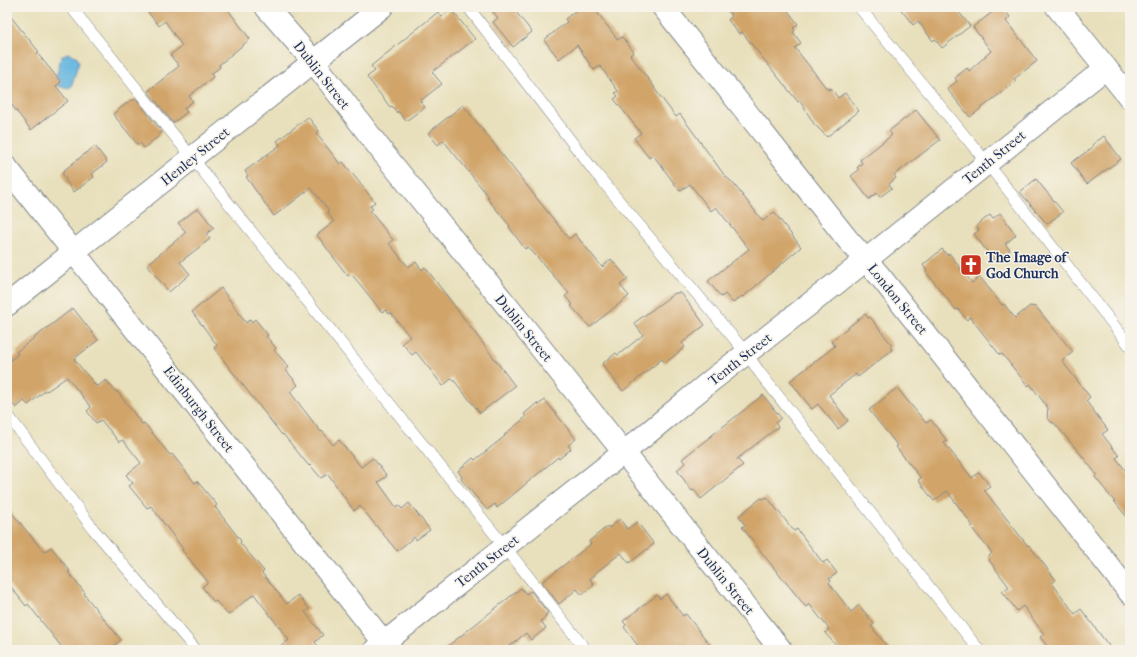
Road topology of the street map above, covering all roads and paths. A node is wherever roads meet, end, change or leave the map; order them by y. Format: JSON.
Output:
{"nodes":[{"id":1,"x":71,"y":7,"type":"edge"},
{"id":2,"x":266,"y":7,"type":"edge"},
{"id":3,"x":382,"y":7,"type":"edge"},
{"id":4,"x":468,"y":7,"type":"edge"},
{"id":5,"x":663,"y":7,"type":"edge"},
{"id":6,"x":859,"y":7,"type":"edge"},
{"id":7,"x":1057,"y":7,"type":"edge"},
{"id":8,"x":314,"y":62,"type":"junction"},
{"id":9,"x":1106,"y":68,"type":"junction"},
{"id":10,"x":1130,"y":98,"type":"edge"},
{"id":11,"x":192,"y":159,"type":"junction"},
{"id":12,"x":987,"y":163,"type":"junction"},
{"id":13,"x":7,"y":168,"type":"edge"},
{"id":14,"x":74,"y":252,"type":"junction"},
{"id":15,"x":866,"y":260,"type":"junction"},
{"id":16,"x":7,"y":305,"type":"edge"},
{"id":17,"x":1130,"y":346,"type":"edge"},
{"id":18,"x":746,"y":354,"type":"junction"},
{"id":19,"x":7,"y":414,"type":"edge"},
{"id":20,"x":623,"y":452,"type":"junction"},
{"id":21,"x":505,"y":547,"type":"junction"},
{"id":22,"x":1130,"y":593,"type":"edge"},
{"id":23,"x":383,"y":647,"type":"edge"},
{"id":24,"x":196,"y":650,"type":"edge"},
{"id":25,"x":586,"y":650,"type":"edge"},
{"id":26,"x":780,"y":650,"type":"edge"},
{"id":27,"x":979,"y":650,"type":"edge"}],
"edges":[{"from":1,"to":11,"type":"lane"},
{"from":2,"to":8,"type":"street","name":"Dublin Street"},
{"from":3,"to":8,"type":"street","name":"Henley Street"},
{"from":4,"to":18,"type":"lane"},
{"from":5,"to":15,"type":"street","name":"London Street"},
{"from":6,"to":12,"type":"lane"},
{"from":7,"to":9,"type":"street"},
{"from":8,"to":11,"type":"street","name":"Henley Street"},
{"from":8,"to":20,"type":"street","name":"Dublin Street"},
{"from":9,"to":10,"type":"street"},
{"from":9,"to":12,"type":"street","name":"Tenth Street"},
{"from":11,"to":14,"type":"street","name":"Henley Street"},
{"from":11,"to":21,"type":"lane"},
{"from":12,"to":15,"type":"street","name":"Tenth Street"},
{"from":12,"to":17,"type":"lane"},
{"from":13,"to":14,"type":"street","name":"Edinburgh Street"},
{"from":14,"to":16,"type":"street","name":"Henley Street"},
{"from":14,"to":23,"type":"street","name":"Edinburgh Street"},
{"from":15,"to":18,"type":"street","name":"Tenth Street"},
{"from":15,"to":22,"type":"street","name":"London Street"},
{"from":18,"to":20,"type":"street","name":"Tenth Street"},
{"from":18,"to":27,"type":"lane"},
{"from":19,"to":24,"type":"lane"},
{"from":20,"to":21,"type":"street","name":"Tenth Street"},
{"from":20,"to":26,"type":"street","name":"Dublin Street"},
{"from":21,"to":23,"type":"street","name":"Tenth Street"},
{"from":21,"to":25,"type":"lane"}]}
